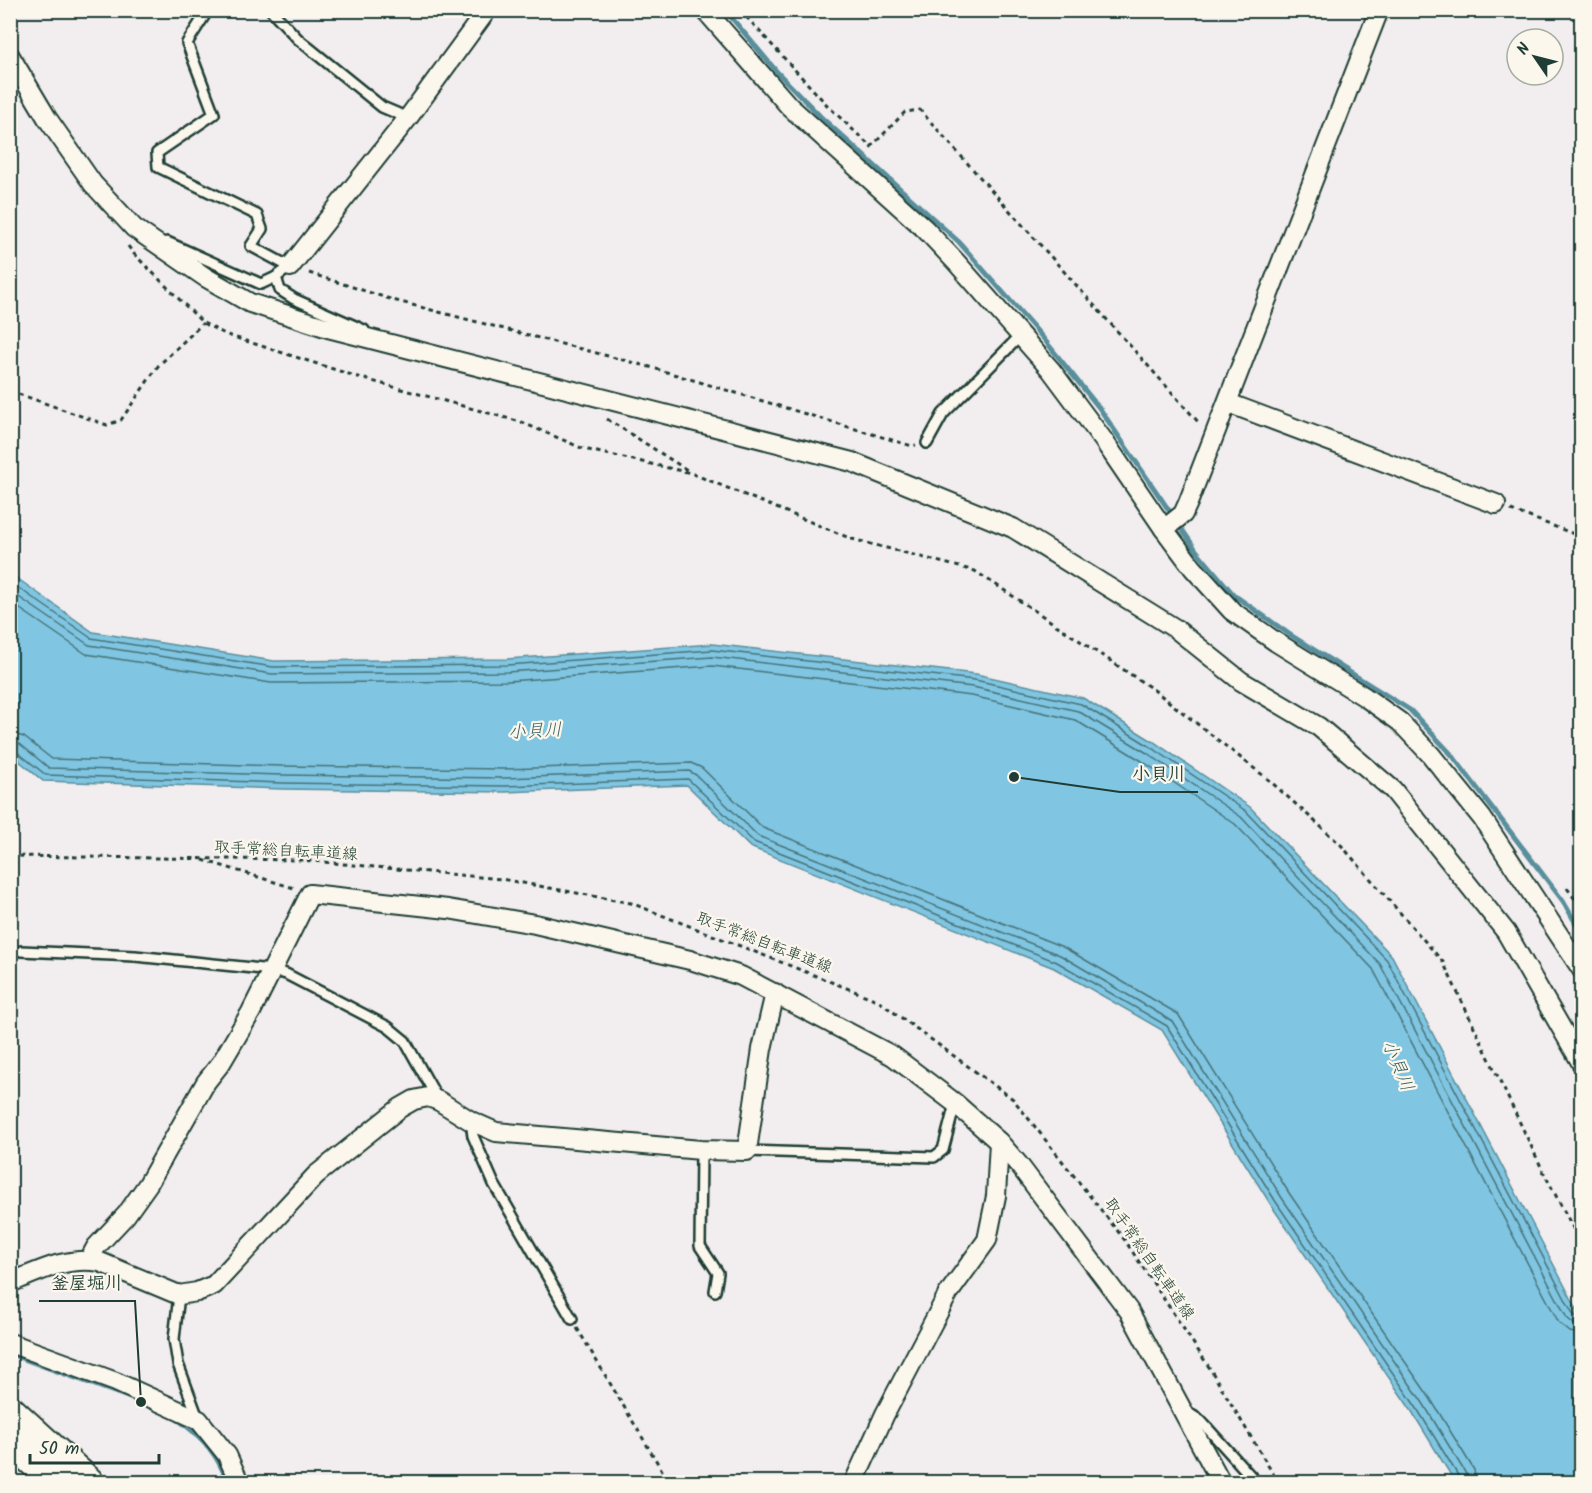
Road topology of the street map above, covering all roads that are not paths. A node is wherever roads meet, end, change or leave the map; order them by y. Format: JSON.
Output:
{"nodes":[{"id":1,"x":208,"y":10,"type":"edge"},
{"id":2,"x":271,"y":10,"type":"edge"},
{"id":3,"x":487,"y":10,"type":"edge"},
{"id":4,"x":705,"y":10,"type":"edge"},
{"id":5,"x":1379,"y":10,"type":"edge"},
{"id":6,"x":10,"y":56,"type":"edge"},
{"id":7,"x":408,"y":118,"type":"junction"},
{"id":8,"x":131,"y":224,"type":"junction"},
{"id":9,"x":283,"y":272,"type":"junction"},
{"id":10,"x":1021,"y":335,"type":"junction"},
{"id":11,"x":404,"y":347,"type":"junction"},
{"id":12,"x":1228,"y":403,"type":"junction"},
{"id":13,"x":927,"y":443,"type":"road end"},
{"id":14,"x":1496,"y":504,"type":"road end"},
{"id":15,"x":1164,"y":530,"type":"junction"},
{"id":16,"x":21,"y":951,"type":"dead end"},
{"id":17,"x":272,"y":970,"type":"junction"},
{"id":18,"x":1581,"y":970,"type":"edge"},
{"id":19,"x":775,"y":993,"type":"junction"},
{"id":20,"x":1581,"y":1064,"type":"edge"},
{"id":21,"x":439,"y":1101,"type":"junction"},
{"id":22,"x":955,"y":1103,"type":"junction"},
{"id":23,"x":471,"y":1121,"type":"junction"},
{"id":24,"x":999,"y":1142,"type":"junction"},
{"id":25,"x":701,"y":1150,"type":"junction"},
{"id":26,"x":747,"y":1151,"type":"junction"},
{"id":27,"x":89,"y":1260,"type":"junction"},
{"id":28,"x":10,"y":1283,"type":"edge"},
{"id":29,"x":715,"y":1291,"type":"dead end"},
{"id":30,"x":179,"y":1295,"type":"junction"},
{"id":31,"x":572,"y":1319,"type":"road end"},
{"id":32,"x":10,"y":1343,"type":"edge"},
{"id":33,"x":1183,"y":1408,"type":"junction"},
{"id":34,"x":10,"y":1410,"type":"edge"},
{"id":35,"x":199,"y":1420,"type":"junction"},
{"id":36,"x":10,"y":1440,"type":"edge"},
{"id":37,"x":57,"y":1482,"type":"edge"},
{"id":38,"x":88,"y":1482,"type":"edge"},
{"id":39,"x":239,"y":1482,"type":"edge"},
{"id":40,"x":854,"y":1482,"type":"edge"},
{"id":41,"x":1221,"y":1482,"type":"edge"},
{"id":42,"x":1256,"y":1482,"type":"edge"}],
"edges":[{"from":1,"to":9,"type":"lane"},
{"from":2,"to":7,"type":"lane"},
{"from":3,"to":7,"type":"street"},
{"from":4,"to":10,"type":"street"},
{"from":5,"to":12,"type":"street"},
{"from":6,"to":8,"type":"street"},
{"from":7,"to":9,"type":"street"},
{"from":8,"to":9,"type":"lane"},
{"from":8,"to":11,"type":"street"},
{"from":9,"to":11,"type":"lane"},
{"from":10,"to":13,"type":"lane"},
{"from":10,"to":15,"type":"street"},
{"from":11,"to":20,"type":"street"},
{"from":12,"to":14,"type":"street"},
{"from":12,"to":15,"type":"street"},
{"from":15,"to":18,"type":"street"},
{"from":16,"to":17,"type":"lane"},
{"from":17,"to":19,"type":"street"},
{"from":17,"to":21,"type":"lane"},
{"from":17,"to":27,"type":"street"},
{"from":19,"to":22,"type":"street"},
{"from":19,"to":26,"type":"street"},
{"from":21,"to":23,"type":"street"},
{"from":21,"to":30,"type":"street"},
{"from":22,"to":24,"type":"street"},
{"from":22,"to":26,"type":"lane"},
{"from":23,"to":25,"type":"street"},
{"from":23,"to":31,"type":"lane"},
{"from":24,"to":33,"type":"street"},
{"from":24,"to":40,"type":"street"},
{"from":25,"to":26,"type":"street"},
{"from":25,"to":29,"type":"lane"},
{"from":27,"to":28,"type":"street"},
{"from":27,"to":30,"type":"street"},
{"from":30,"to":35,"type":"lane"},
{"from":32,"to":35,"type":"street"},
{"from":33,"to":41,"type":"street"},
{"from":33,"to":42,"type":"lane"},
{"from":34,"to":38,"type":"highway"},
{"from":35,"to":39,"type":"street"},
{"from":36,"to":37,"type":"highway"}]}
